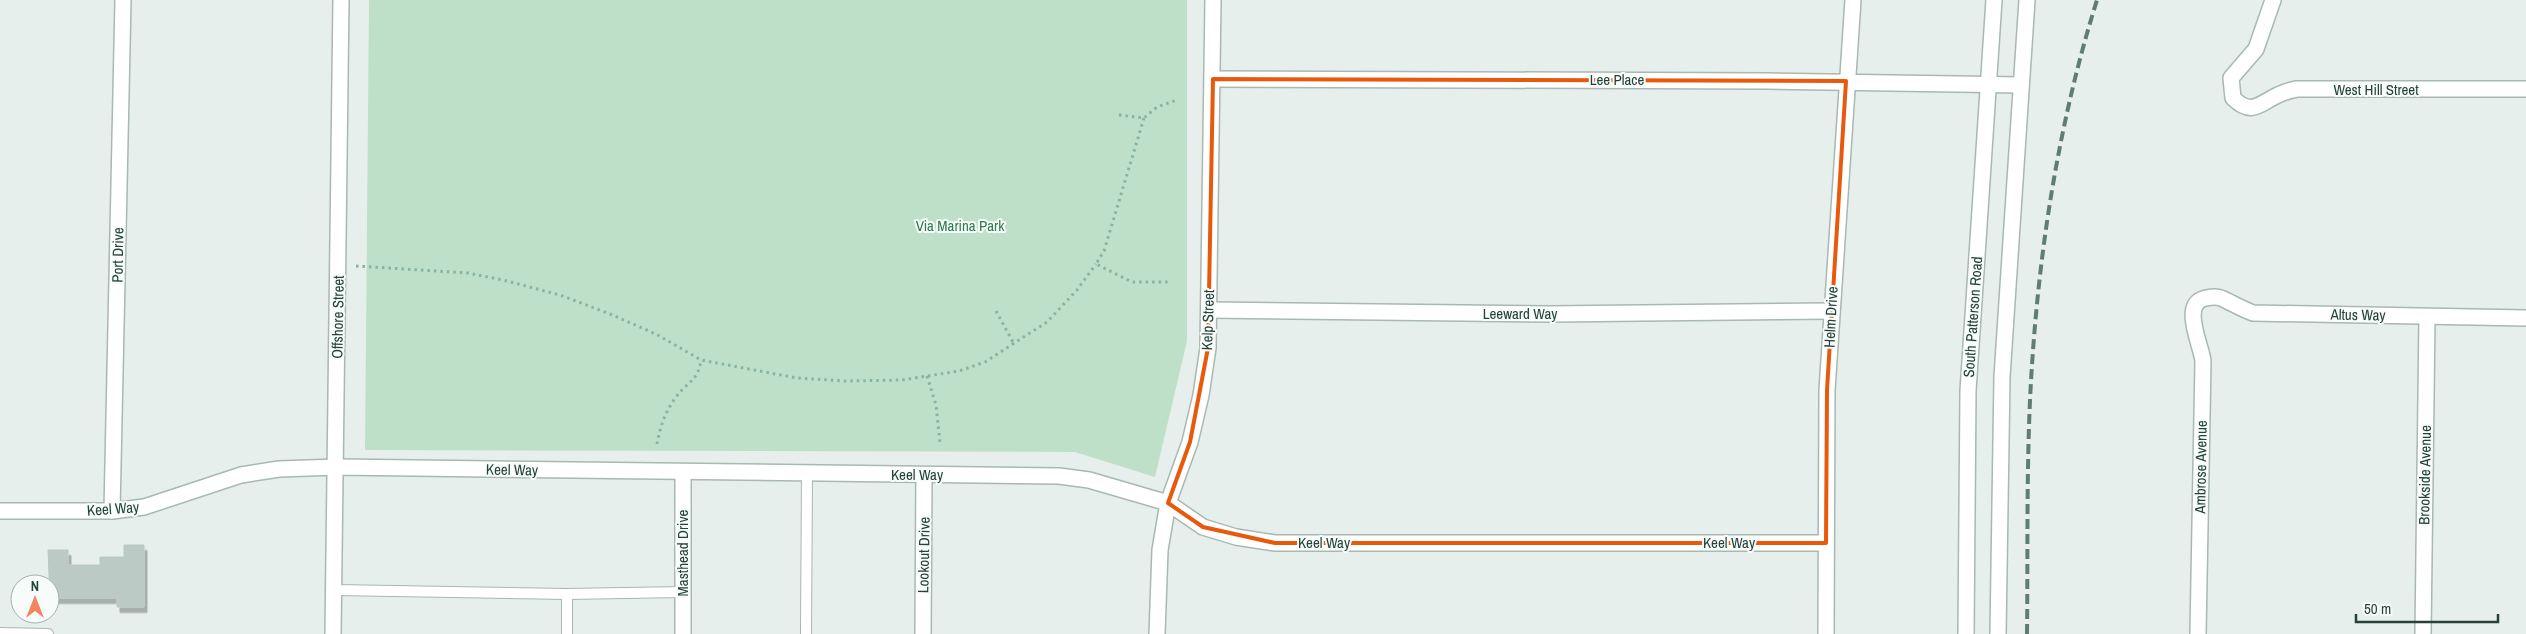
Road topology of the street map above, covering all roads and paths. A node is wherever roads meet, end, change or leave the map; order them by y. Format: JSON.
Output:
{"nodes":[{"id":1,"x":123,"y":0,"type":"edge"},
{"id":2,"x":341,"y":0,"type":"edge"},
{"id":3,"x":1213,"y":0,"type":"edge"},
{"id":4,"x":1852,"y":0,"type":"edge"},
{"id":5,"x":1994,"y":0,"type":"edge"},
{"id":6,"x":2027,"y":0,"type":"edge"},
{"id":7,"x":2273,"y":0,"type":"edge"},
{"id":8,"x":1213,"y":79,"type":"junction"},
{"id":9,"x":1846,"y":81,"type":"junction"},
{"id":10,"x":1988,"y":84,"type":"junction"},
{"id":11,"x":2021,"y":85,"type":"junction"},
{"id":12,"x":2526,"y":90,"type":"edge"},
{"id":13,"x":1177,"y":100,"type":"dead end"},
{"id":14,"x":1119,"y":115,"type":"dead end"},
{"id":15,"x":1144,"y":118,"type":"junction"},
{"id":16,"x":1096,"y":264,"type":"junction"},
{"id":17,"x":356,"y":266,"type":"dead end"},
{"id":18,"x":1168,"y":282,"type":"dead end"},
{"id":19,"x":2196,"y":302,"type":"joint"},
{"id":20,"x":1209,"y":310,"type":"junction"},
{"id":21,"x":996,"y":312,"type":"dead end"},
{"id":22,"x":1831,"y":312,"type":"junction"},
{"id":23,"x":2427,"y":317,"type":"junction"},
{"id":24,"x":2526,"y":318,"type":"edge"},
{"id":25,"x":1014,"y":344,"type":"junction"},
{"id":26,"x":701,"y":360,"type":"junction"},
{"id":27,"x":928,"y":376,"type":"junction"},
{"id":28,"x":940,"y":443,"type":"dead end"},
{"id":29,"x":657,"y":444,"type":"dead end"},
{"id":30,"x":336,"y":467,"type":"junction"},
{"id":31,"x":684,"y":473,"type":"junction"},
{"id":32,"x":807,"y":474,"type":"junction"},
{"id":33,"x":924,"y":475,"type":"junction"},
{"id":34,"x":1168,"y":503,"type":"junction"},
{"id":35,"x":0,"y":511,"type":"edge"},
{"id":36,"x":112,"y":511,"type":"junction"},
{"id":37,"x":1826,"y":543,"type":"junction"},
{"id":38,"x":335,"y":590,"type":"junction"},
{"id":39,"x":683,"y":592,"type":"junction"},
{"id":40,"x":568,"y":594,"type":"junction"},
{"id":41,"x":0,"y":633,"type":"edge"},
{"id":42,"x":48,"y":634,"type":"edge"},
{"id":43,"x":333,"y":634,"type":"edge"},
{"id":44,"x":567,"y":634,"type":"edge"},
{"id":45,"x":683,"y":634,"type":"edge"},
{"id":46,"x":806,"y":634,"type":"edge"},
{"id":47,"x":923,"y":634,"type":"edge"},
{"id":48,"x":1157,"y":634,"type":"edge"},
{"id":49,"x":1826,"y":634,"type":"edge"},
{"id":50,"x":1966,"y":634,"type":"edge"},
{"id":51,"x":1998,"y":634,"type":"edge"},
{"id":52,"x":2198,"y":634,"type":"edge"},
{"id":53,"x":2423,"y":634,"type":"edge"}],
"edges":[{"from":1,"to":36,"type":"street","name":"Port Drive"},
{"from":2,"to":30,"type":"street","name":"Offshore Street"},
{"from":3,"to":8,"type":"street","name":"Kelp Street"},
{"from":4,"to":9,"type":"street","name":"Helm Drive"},
{"from":5,"to":10,"type":"street","name":"South Patterson Road"},
{"from":6,"to":11,"type":"street"},
{"from":7,"to":12,"type":"street","name":"West Hill Street"},
{"from":8,"to":9,"type":"street","name":"Lee Place"},
{"from":8,"to":20,"type":"street","name":"Kelp Street"},
{"from":9,"to":10,"type":"street","name":"Lee Place"},
{"from":9,"to":22,"type":"street","name":"Helm Drive"},
{"from":10,"to":11,"type":"street","name":"Lee Place"},
{"from":10,"to":50,"type":"street","name":"South Patterson Road"},
{"from":11,"to":51,"type":"street"},
{"from":13,"to":15,"type":"path"},
{"from":14,"to":15,"type":"path"},
{"from":15,"to":16,"type":"path"},
{"from":16,"to":18,"type":"path"},
{"from":16,"to":25,"type":"path"},
{"from":17,"to":26,"type":"path"},
{"from":19,"to":23,"type":"street","name":"Altus Way"},
{"from":19,"to":52,"type":"street","name":"Ambrose Avenue"},
{"from":20,"to":22,"type":"street","name":"Leeward Way"},
{"from":20,"to":34,"type":"street","name":"Kelp Street"},
{"from":21,"to":25,"type":"path"},
{"from":22,"to":37,"type":"street","name":"Helm Drive"},
{"from":23,"to":24,"type":"street","name":"Altus Way"},
{"from":23,"to":53,"type":"street","name":"Brookside Avenue"},
{"from":25,"to":27,"type":"path"},
{"from":26,"to":27,"type":"path"},
{"from":26,"to":29,"type":"path"},
{"from":27,"to":28,"type":"path"},
{"from":30,"to":31,"type":"street","name":"Keel Way"},
{"from":30,"to":36,"type":"street","name":"Keel Way"},
{"from":30,"to":38,"type":"street","name":"Offshore Street"},
{"from":31,"to":32,"type":"street","name":"Keel Way"},
{"from":31,"to":39,"type":"street","name":"Masthead Drive"},
{"from":32,"to":33,"type":"street","name":"Keel Way"},
{"from":32,"to":46,"type":"lane"},
{"from":33,"to":34,"type":"street","name":"Keel Way"},
{"from":33,"to":47,"type":"street","name":"Lookout Drive"},
{"from":34,"to":37,"type":"street","name":"Keel Way"},
{"from":34,"to":48,"type":"street","name":"Kelp Street"},
{"from":35,"to":36,"type":"street","name":"Keel Way"},
{"from":37,"to":49,"type":"street","name":"Helm Drive"},
{"from":38,"to":40,"type":"lane"},
{"from":38,"to":43,"type":"street","name":"Offshore Street"},
{"from":39,"to":40,"type":"lane"},
{"from":39,"to":45,"type":"street","name":"Masthead Drive"},
{"from":40,"to":44,"type":"lane"},
{"from":41,"to":42,"type":"lane"}]}
